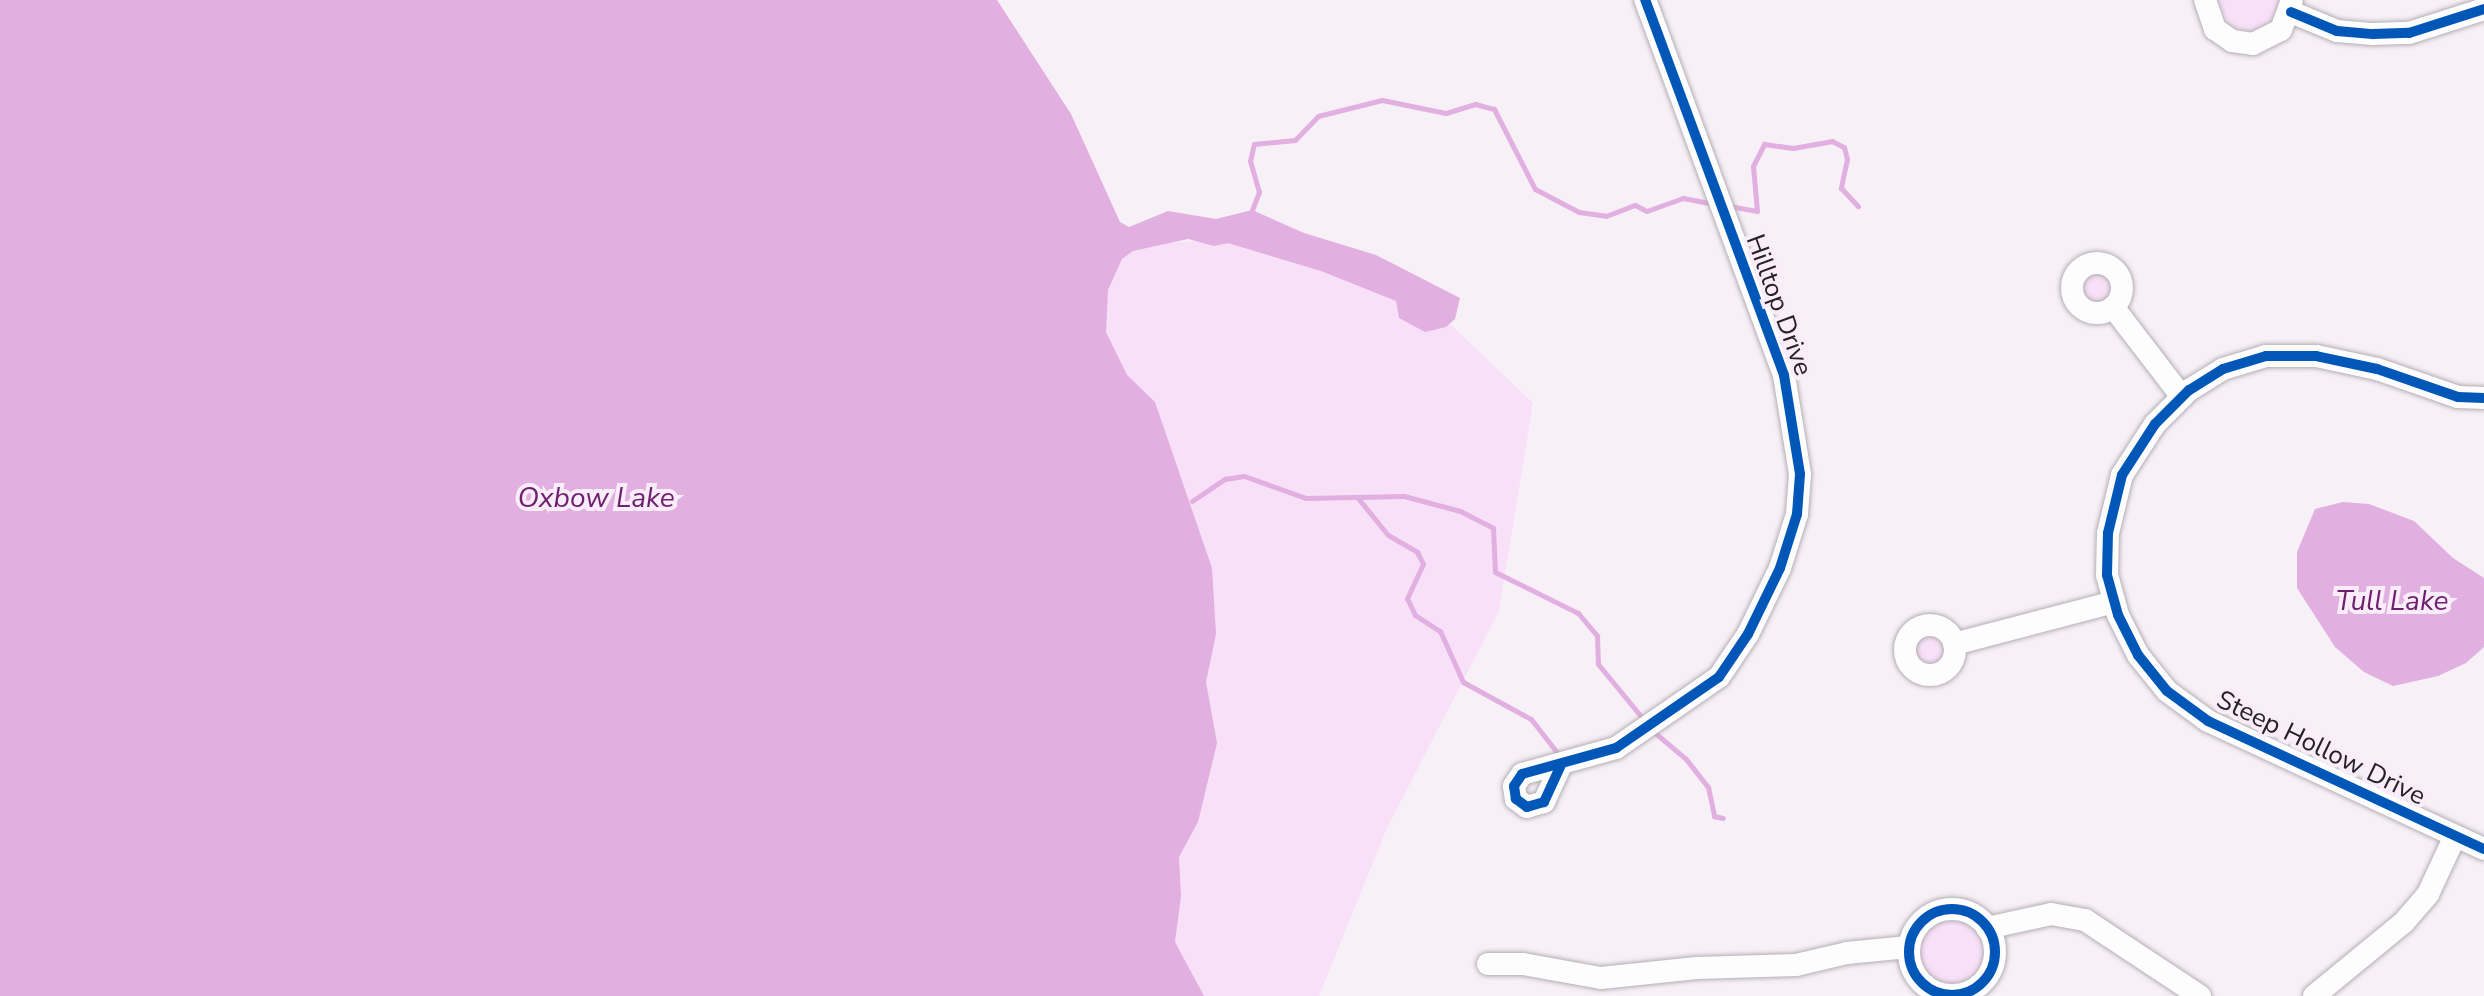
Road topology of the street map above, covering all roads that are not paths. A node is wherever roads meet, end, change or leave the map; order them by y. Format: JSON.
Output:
{"nodes":[{"id":1,"x":1645,"y":0,"type":"edge"},
{"id":2,"x":2205,"y":0,"type":"edge"},
{"id":3,"x":2292,"y":6,"type":"edge"},
{"id":4,"x":2484,"y":9,"type":"edge"},
{"id":5,"x":2113,"y":307,"type":"dead end"},
{"id":6,"x":2182,"y":397,"type":"junction"},
{"id":7,"x":2484,"y":398,"type":"edge"},
{"id":8,"x":2114,"y":602,"type":"junction"},
{"id":9,"x":1954,"y":644,"type":"dead end"},
{"id":10,"x":1561,"y":765,"type":"dead end"},
{"id":11,"x":2455,"y":836,"type":"junction"},
{"id":12,"x":2484,"y":849,"type":"edge"},
{"id":13,"x":1987,"y":928,"type":"junction"},
{"id":14,"x":1908,"y":947,"type":"junction"},
{"id":15,"x":1488,"y":964,"type":"dead end"},
{"id":16,"x":1632,"y":986,"type":"edge"},
{"id":17,"x":2200,"y":996,"type":"edge"},
{"id":18,"x":2314,"y":996,"type":"edge"}],
"edges":[{"from":1,"to":10,"type":"street","name":"Hilltop Drive"},
{"from":2,"to":3,"type":"street"},
{"from":3,"to":4,"type":"street"},
{"from":5,"to":6,"type":"street"},
{"from":6,"to":7,"type":"street","name":"Steep Hollow Drive"},
{"from":6,"to":8,"type":"street","name":"Steep Hollow Drive"},
{"from":8,"to":9,"type":"street"},
{"from":8,"to":11,"type":"street","name":"Steep Hollow Drive"},
{"from":11,"to":12,"type":"street","name":"Steep Hollow Drive"},
{"from":11,"to":18,"type":"street"},
{"from":13,"to":14,"type":"street"},
{"from":13,"to":14,"type":"street"},
{"from":13,"to":17,"type":"street"},
{"from":14,"to":16,"type":"street"},
{"from":15,"to":16,"type":"street"}]}
